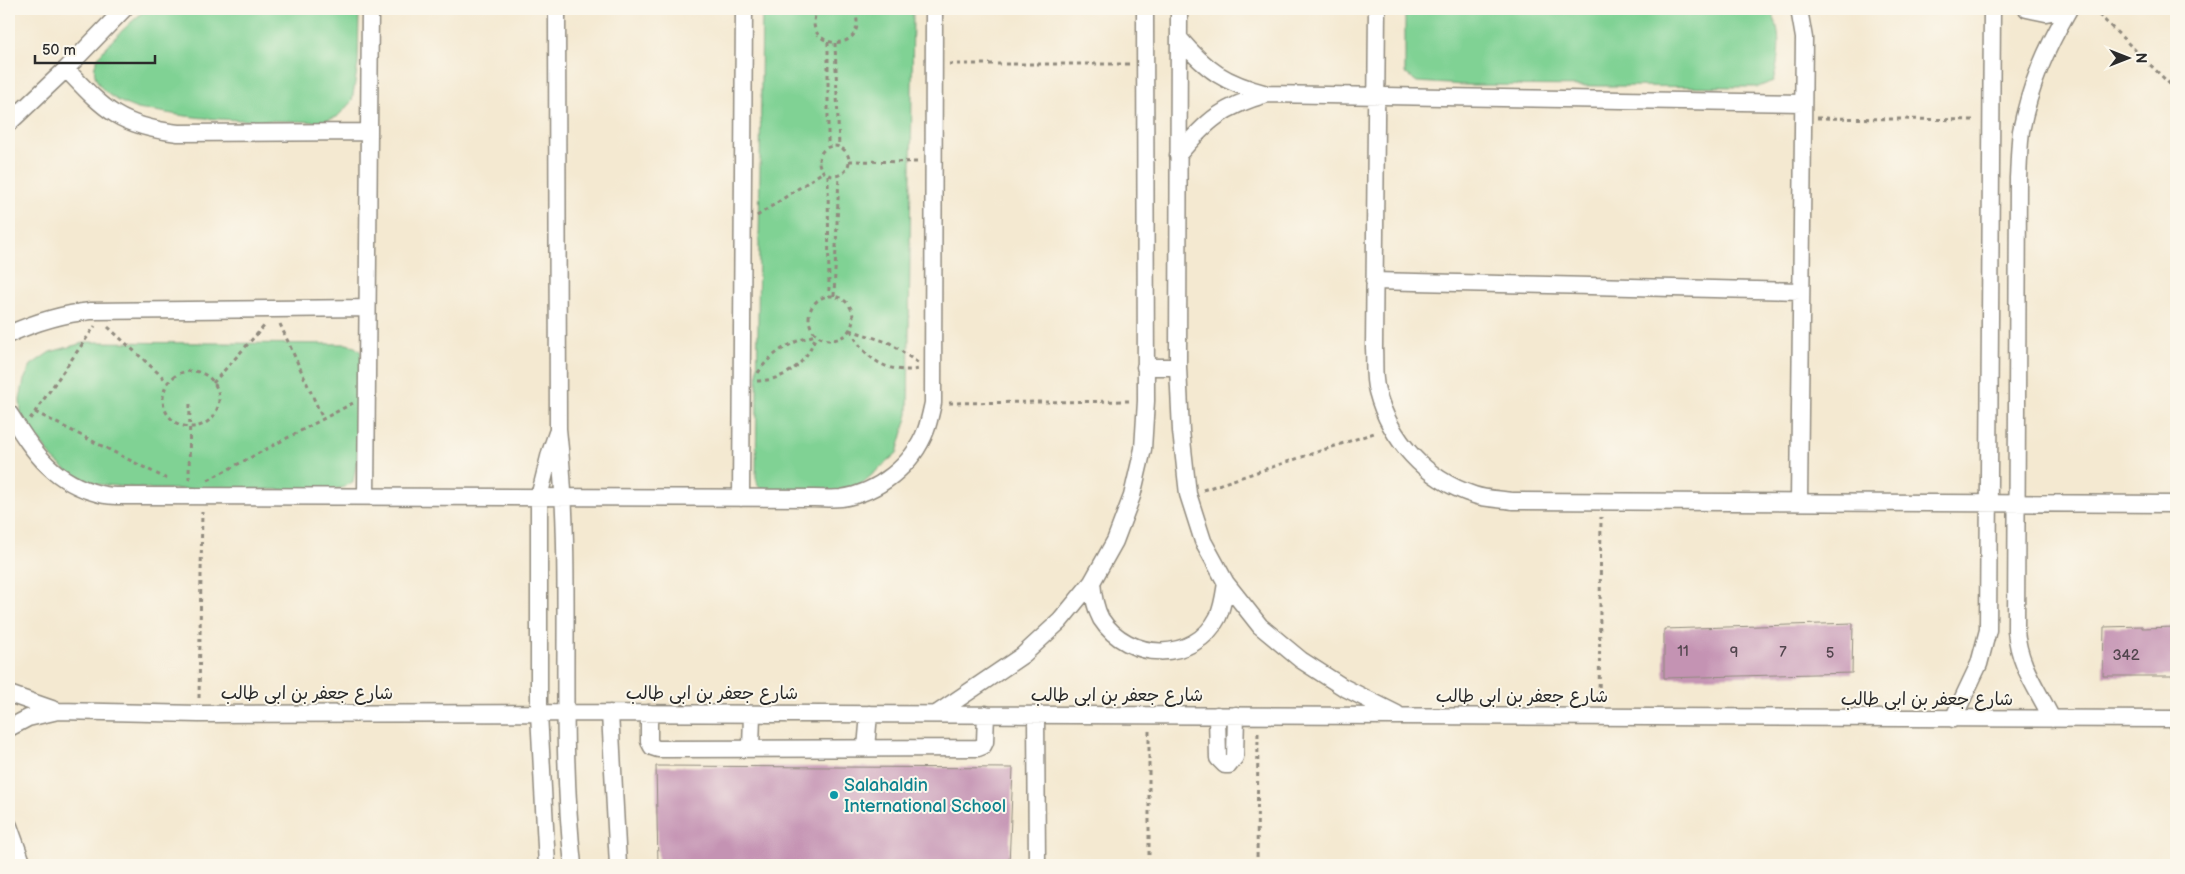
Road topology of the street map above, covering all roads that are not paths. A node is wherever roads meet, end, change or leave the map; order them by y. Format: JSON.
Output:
{"nodes":[{"id":1,"x":124,"y":9,"type":"edge"},
{"id":2,"x":370,"y":9,"type":"edge"},
{"id":3,"x":557,"y":9,"type":"edge"},
{"id":4,"x":744,"y":9,"type":"edge"},
{"id":5,"x":934,"y":9,"type":"edge"},
{"id":6,"x":1145,"y":9,"type":"edge"},
{"id":7,"x":1179,"y":9,"type":"edge"},
{"id":8,"x":1377,"y":9,"type":"edge"},
{"id":9,"x":1799,"y":9,"type":"edge"},
{"id":10,"x":1992,"y":9,"type":"edge"},
{"id":11,"x":2027,"y":9,"type":"edge"},
{"id":12,"x":2068,"y":9,"type":"edge"},
{"id":13,"x":1179,"y":38,"type":"junction"},
{"id":14,"x":66,"y":69,"type":"junction"},
{"id":15,"x":1267,"y":94,"type":"junction"},
{"id":16,"x":1376,"y":96,"type":"junction"},
{"id":17,"x":1803,"y":110,"type":"junction"},
{"id":18,"x":9,"y":123,"type":"edge"},
{"id":19,"x":369,"y":132,"type":"junction"},
{"id":20,"x":1178,"y":155,"type":"junction"},
{"id":21,"x":1374,"y":280,"type":"junction"},
{"id":22,"x":1801,"y":291,"type":"junction"},
{"id":23,"x":367,"y":308,"type":"junction"},
{"id":24,"x":9,"y":334,"type":"edge"},
{"id":25,"x":1145,"y":368,"type":"junction"},
{"id":26,"x":1178,"y":368,"type":"junction"},
{"id":27,"x":9,"y":413,"type":"edge"},
{"id":28,"x":558,"y":429,"type":"junction"},
{"id":29,"x":366,"y":497,"type":"junction"},
{"id":30,"x":539,"y":497,"type":"junction"},
{"id":31,"x":565,"y":497,"type":"junction"},
{"id":32,"x":741,"y":498,"type":"junction"},
{"id":33,"x":1798,"y":502,"type":"junction"},
{"id":34,"x":1988,"y":503,"type":"junction"},
{"id":35,"x":2016,"y":503,"type":"junction"},
{"id":36,"x":2176,"y":504,"type":"edge"},
{"id":37,"x":1092,"y":582,"type":"junction"},
{"id":38,"x":1226,"y":583,"type":"junction"},
{"id":39,"x":9,"y":694,"type":"edge"},
{"id":40,"x":58,"y":711,"type":"junction"},
{"id":41,"x":539,"y":713,"type":"junction"},
{"id":42,"x":566,"y":713,"type":"junction"},
{"id":43,"x":610,"y":713,"type":"junction"},
{"id":44,"x":649,"y":713,"type":"junction"},
{"id":45,"x":752,"y":714,"type":"junction"},
{"id":46,"x":869,"y":714,"type":"junction"},
{"id":47,"x":936,"y":714,"type":"junction"},
{"id":48,"x":986,"y":714,"type":"junction"},
{"id":49,"x":1036,"y":714,"type":"junction"},
{"id":50,"x":1217,"y":715,"type":"junction"},
{"id":51,"x":1236,"y":715,"type":"junction"},
{"id":52,"x":1401,"y":716,"type":"junction"},
{"id":53,"x":1953,"y":719,"type":"junction"},
{"id":54,"x":2052,"y":719,"type":"junction"},
{"id":55,"x":2176,"y":719,"type":"edge"},
{"id":56,"x":9,"y":728,"type":"edge"},
{"id":57,"x":866,"y":748,"type":"junction"},
{"id":58,"x":751,"y":749,"type":"junction"},
{"id":59,"x":9,"y":826,"type":"edge"},
{"id":60,"x":23,"y":865,"type":"edge"},
{"id":61,"x":547,"y":865,"type":"edge"},
{"id":62,"x":573,"y":865,"type":"edge"},
{"id":63,"x":618,"y":865,"type":"edge"},
{"id":64,"x":1037,"y":865,"type":"edge"}],
"edges":[{"from":1,"to":14,"type":"street"},
{"from":2,"to":19,"type":"street"},
{"from":3,"to":28,"type":"street"},
{"from":4,"to":32,"type":"street"},
{"from":5,"to":32,"type":"street"},
{"from":6,"to":25,"type":"street"},
{"from":7,"to":13,"type":"street"},
{"from":8,"to":16,"type":"street"},
{"from":9,"to":17,"type":"street"},
{"from":10,"to":34,"type":"street"},
{"from":11,"to":12,"type":"street"},
{"from":12,"to":35,"type":"street"},
{"from":13,"to":15,"type":"street"},
{"from":13,"to":20,"type":"street"},
{"from":14,"to":18,"type":"street"},
{"from":14,"to":19,"type":"street"},
{"from":15,"to":16,"type":"street"},
{"from":15,"to":20,"type":"street"},
{"from":16,"to":17,"type":"street"},
{"from":16,"to":21,"type":"street"},
{"from":17,"to":22,"type":"street"},
{"from":19,"to":23,"type":"street"},
{"from":20,"to":26,"type":"street"},
{"from":21,"to":22,"type":"street"},
{"from":21,"to":33,"type":"street"},
{"from":22,"to":33,"type":"street"},
{"from":23,"to":24,"type":"street"},
{"from":23,"to":29,"type":"street"},
{"from":25,"to":26,"type":"street"},
{"from":25,"to":37,"type":"street"},
{"from":26,"to":38,"type":"street"},
{"from":27,"to":29,"type":"street"},
{"from":28,"to":30,"type":"street"},
{"from":28,"to":31,"type":"street"},
{"from":29,"to":30,"type":"street"},
{"from":30,"to":31,"type":"street"},
{"from":30,"to":41,"type":"street"},
{"from":31,"to":32,"type":"street"},
{"from":31,"to":42,"type":"street"},
{"from":33,"to":34,"type":"street"},
{"from":34,"to":35,"type":"street"},
{"from":34,"to":53,"type":"street"},
{"from":35,"to":36,"type":"street"},
{"from":35,"to":54,"type":"street"},
{"from":37,"to":38,"type":"street"},
{"from":37,"to":47,"type":"street"},
{"from":38,"to":52,"type":"street"},
{"from":39,"to":40,"type":"street","name":"شارع جعفر بن ابى طالب"},
{"from":40,"to":41,"type":"street","name":"شارع جعفر بن ابى طالب"},
{"from":40,"to":56,"type":"street","name":"شارع جعفر بن ابى طالب"},
{"from":41,"to":42,"type":"street","name":"شارع جعفر بن ابى طالب"},
{"from":41,"to":61,"type":"street"},
{"from":42,"to":43,"type":"street","name":"شارع جعفر بن ابى طالب"},
{"from":42,"to":62,"type":"street"},
{"from":43,"to":44,"type":"street","name":"شارع جعفر بن ابى طالب"},
{"from":43,"to":63,"type":"street"},
{"from":44,"to":45,"type":"street","name":"شارع جعفر بن ابى طالب"},
{"from":44,"to":58,"type":"street"},
{"from":45,"to":46,"type":"street","name":"شارع جعفر بن ابى طالب"},
{"from":45,"to":58,"type":"street"},
{"from":46,"to":47,"type":"street","name":"شارع جعفر بن ابى طالب"},
{"from":46,"to":57,"type":"street"},
{"from":47,"to":48,"type":"street","name":"شارع جعفر بن ابى طالب"},
{"from":48,"to":49,"type":"street","name":"شارع جعفر بن ابى طالب"},
{"from":48,"to":57,"type":"street"},
{"from":49,"to":50,"type":"street","name":"شارع جعفر بن ابى طالب"},
{"from":49,"to":64,"type":"street"},
{"from":50,"to":51,"type":"street","name":"شارع جعفر بن ابى طالب"},
{"from":50,"to":51,"type":"street"},
{"from":51,"to":52,"type":"street","name":"شارع جعفر بن ابى طالب"},
{"from":52,"to":53,"type":"street","name":"شارع جعفر بن ابى طالب"},
{"from":53,"to":54,"type":"street","name":"شارع جعفر بن ابى طالب"},
{"from":54,"to":55,"type":"street","name":"شارع جعفر بن ابى طالب"},
{"from":57,"to":58,"type":"street"},
{"from":59,"to":60,"type":"street"}]}
